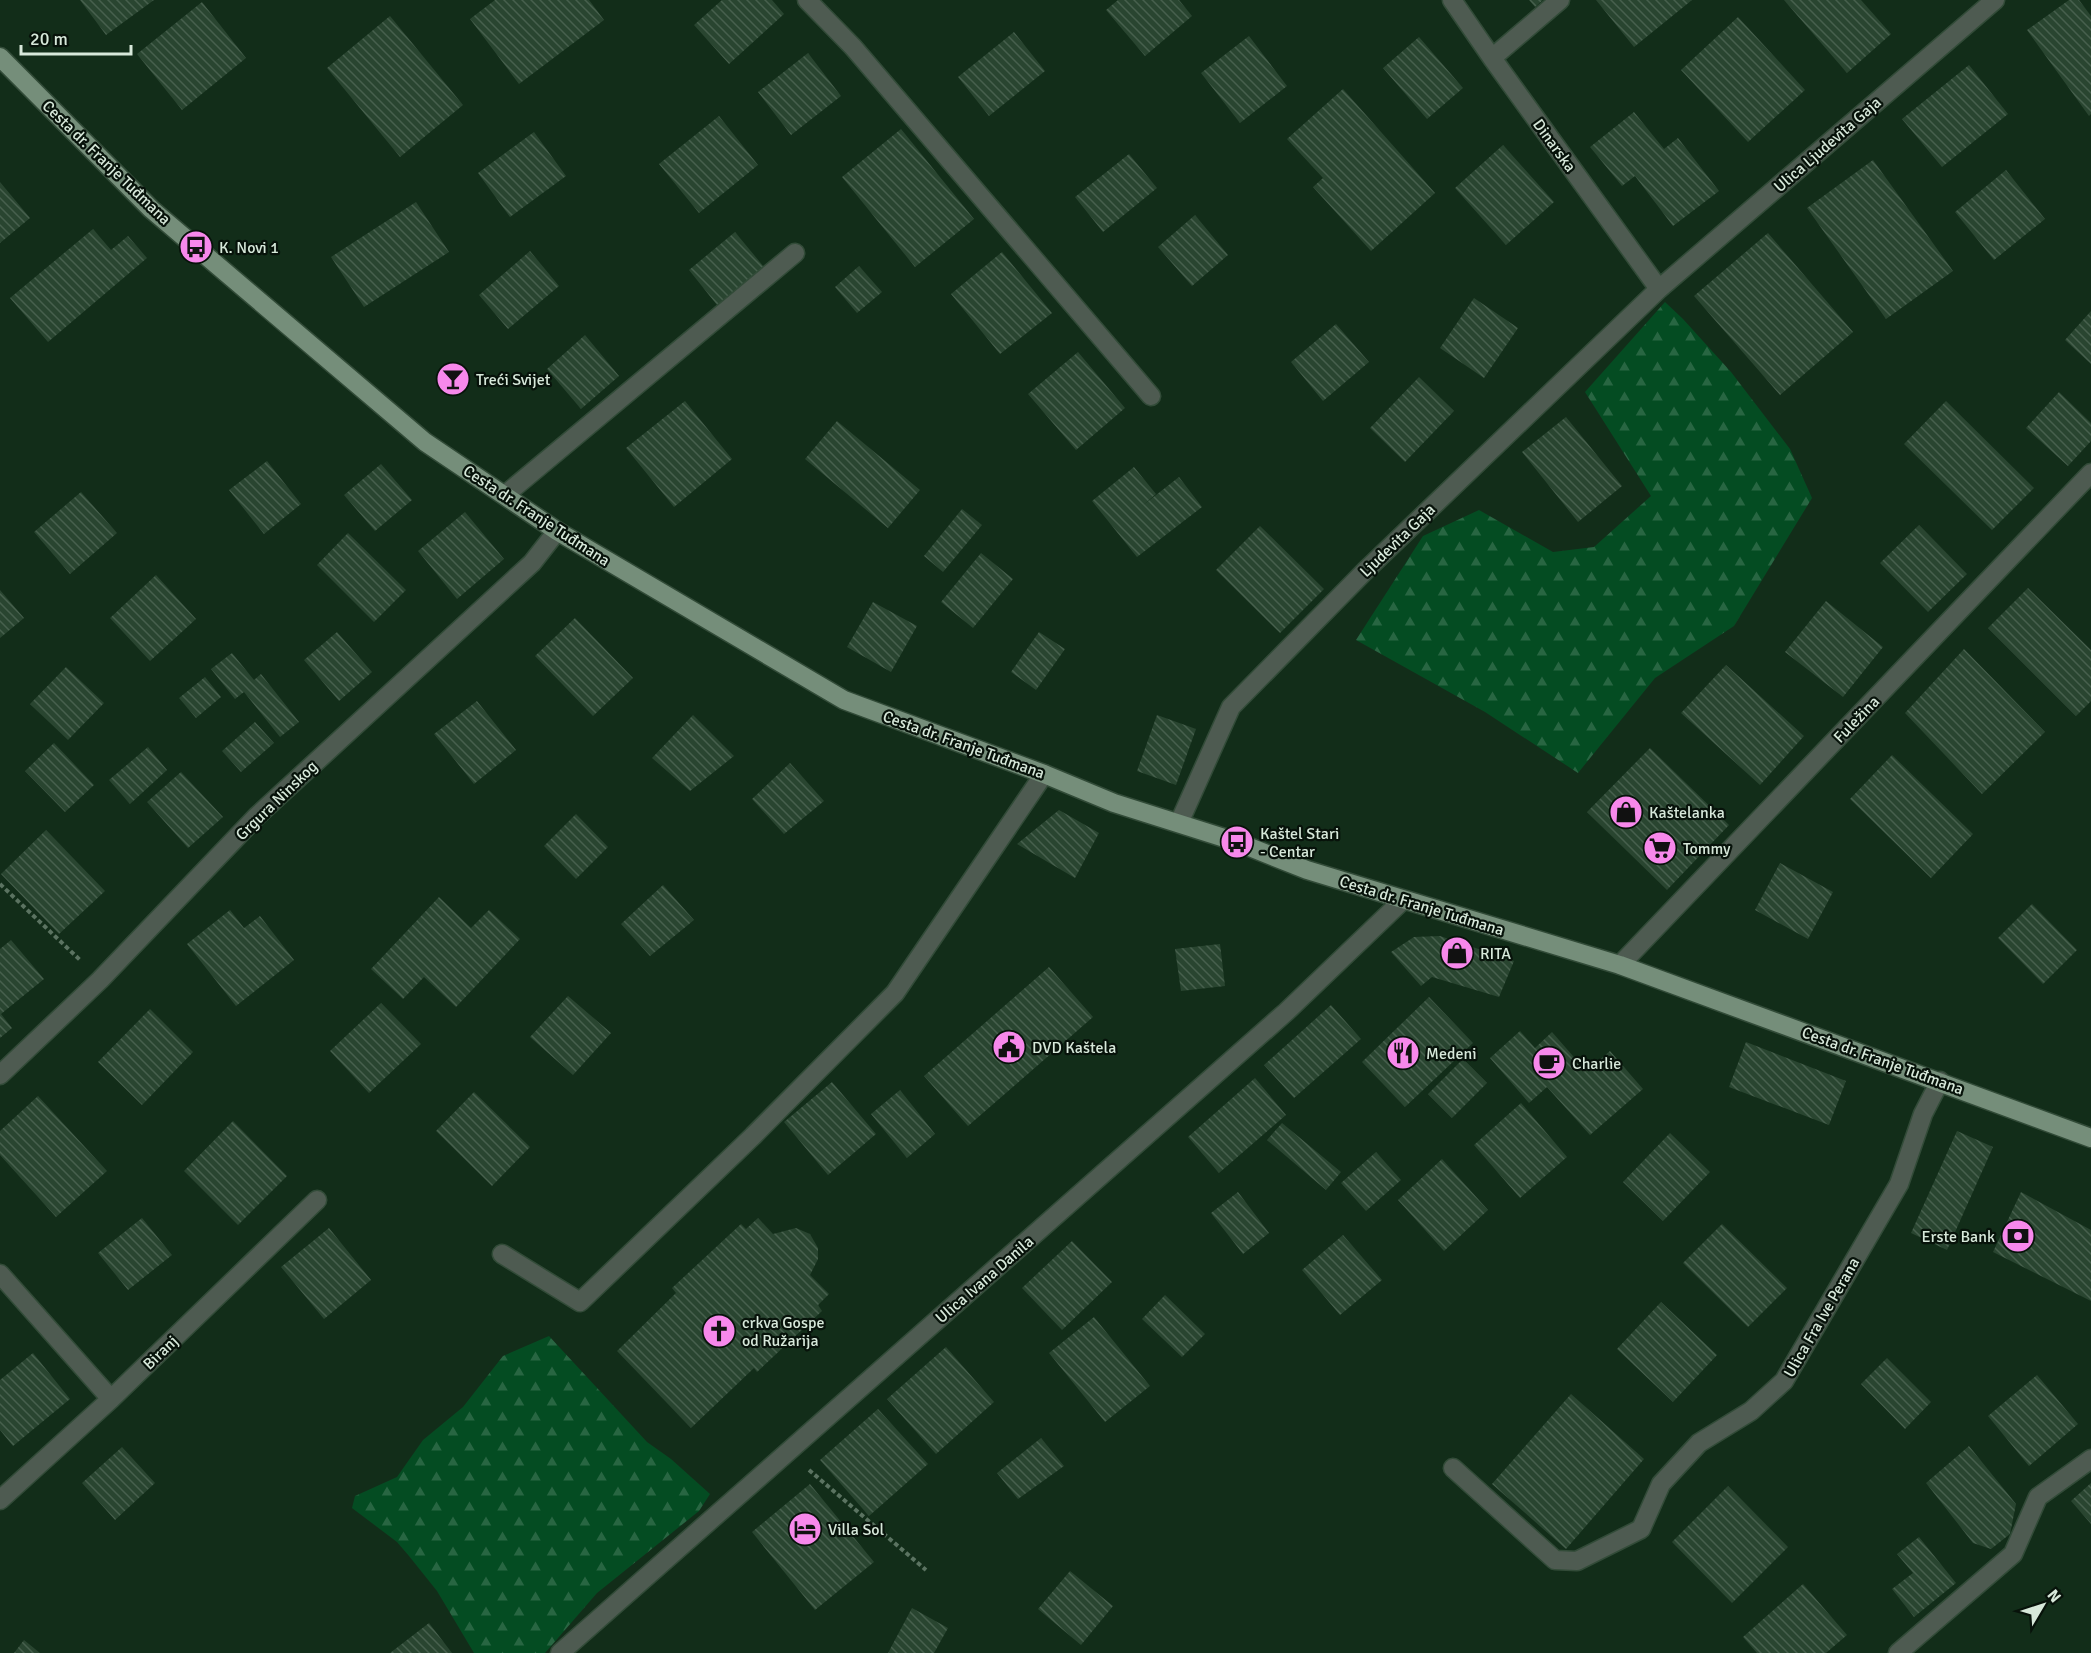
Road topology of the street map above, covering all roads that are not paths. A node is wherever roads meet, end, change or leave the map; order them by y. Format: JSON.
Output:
{"nodes":[{"id":1,"x":807,"y":0,"type":"edge"},
{"id":2,"x":1452,"y":0,"type":"edge"},
{"id":3,"x":1560,"y":0,"type":"edge"},
{"id":4,"x":1995,"y":0,"type":"edge"},
{"id":5,"x":0,"y":57,"type":"edge"},
{"id":6,"x":1492,"y":58,"type":"junction"},
{"id":7,"x":795,"y":253,"type":"dead end"},
{"id":8,"x":1659,"y":289,"type":"junction"},
{"id":9,"x":1151,"y":396,"type":"dead end"},
{"id":10,"x":2091,"y":472,"type":"edge"},
{"id":11,"x":505,"y":495,"type":"junction"},
{"id":12,"x":557,"y":531,"type":"junction"},
{"id":13,"x":1044,"y":774,"type":"junction"},
{"id":14,"x":1179,"y":823,"type":"junction"},
{"id":15,"x":1403,"y":900,"type":"junction"},
{"id":16,"x":1620,"y":965,"type":"junction"},
{"id":17,"x":0,"y":1075,"type":"edge"},
{"id":18,"x":1940,"y":1081,"type":"junction"},
{"id":19,"x":2091,"y":1138,"type":"edge"},
{"id":20,"x":317,"y":1200,"type":"dead end"},
{"id":21,"x":502,"y":1254,"type":"dead end"},
{"id":22,"x":0,"y":1274,"type":"edge"},
{"id":23,"x":111,"y":1400,"type":"junction"},
{"id":24,"x":2091,"y":1459,"type":"edge"},
{"id":25,"x":1452,"y":1468,"type":"dead end"},
{"id":26,"x":0,"y":1500,"type":"edge"},
{"id":27,"x":560,"y":1653,"type":"edge"},
{"id":28,"x":1898,"y":1653,"type":"edge"}],
"edges":[{"from":1,"to":9,"type":"street"},
{"from":2,"to":6,"type":"street","name":"Dinarska"},
{"from":3,"to":6,"type":"street"},
{"from":4,"to":8,"type":"street","name":"Ulica Ljudevita Gaja"},
{"from":5,"to":11,"type":"main road","name":"Cesta dr. Franje Tuđmana"},
{"from":6,"to":8,"type":"street","name":"Dinarska"},
{"from":7,"to":11,"type":"street"},
{"from":8,"to":14,"type":"street","name":"Ljudevita Gaja"},
{"from":10,"to":16,"type":"street","name":"Fuležina"},
{"from":11,"to":12,"type":"main road","name":"Cesta dr. Franje Tuđmana"},
{"from":12,"to":13,"type":"main road","name":"Cesta dr. Franje Tuđmana"},
{"from":12,"to":17,"type":"street","name":"Grgura Ninskog"},
{"from":13,"to":14,"type":"main road","name":"Cesta dr. Franje Tuđmana"},
{"from":13,"to":21,"type":"street"},
{"from":14,"to":15,"type":"main road","name":"Cesta dr. Franje Tuđmana"},
{"from":15,"to":16,"type":"main road","name":"Cesta dr. Franje Tuđmana"},
{"from":15,"to":27,"type":"street","name":"Ulica Ivana Danila"},
{"from":16,"to":18,"type":"main road","name":"Cesta dr. Franje Tuđmana"},
{"from":18,"to":19,"type":"main road","name":"Cesta dr. Franje Tuđmana"},
{"from":18,"to":25,"type":"street","name":"Ulica Fra Ive Perana"},
{"from":20,"to":23,"type":"street","name":"Biranj"},
{"from":22,"to":23,"type":"street"},
{"from":23,"to":26,"type":"street","name":"Biranj"},
{"from":24,"to":28,"type":"street"}]}
